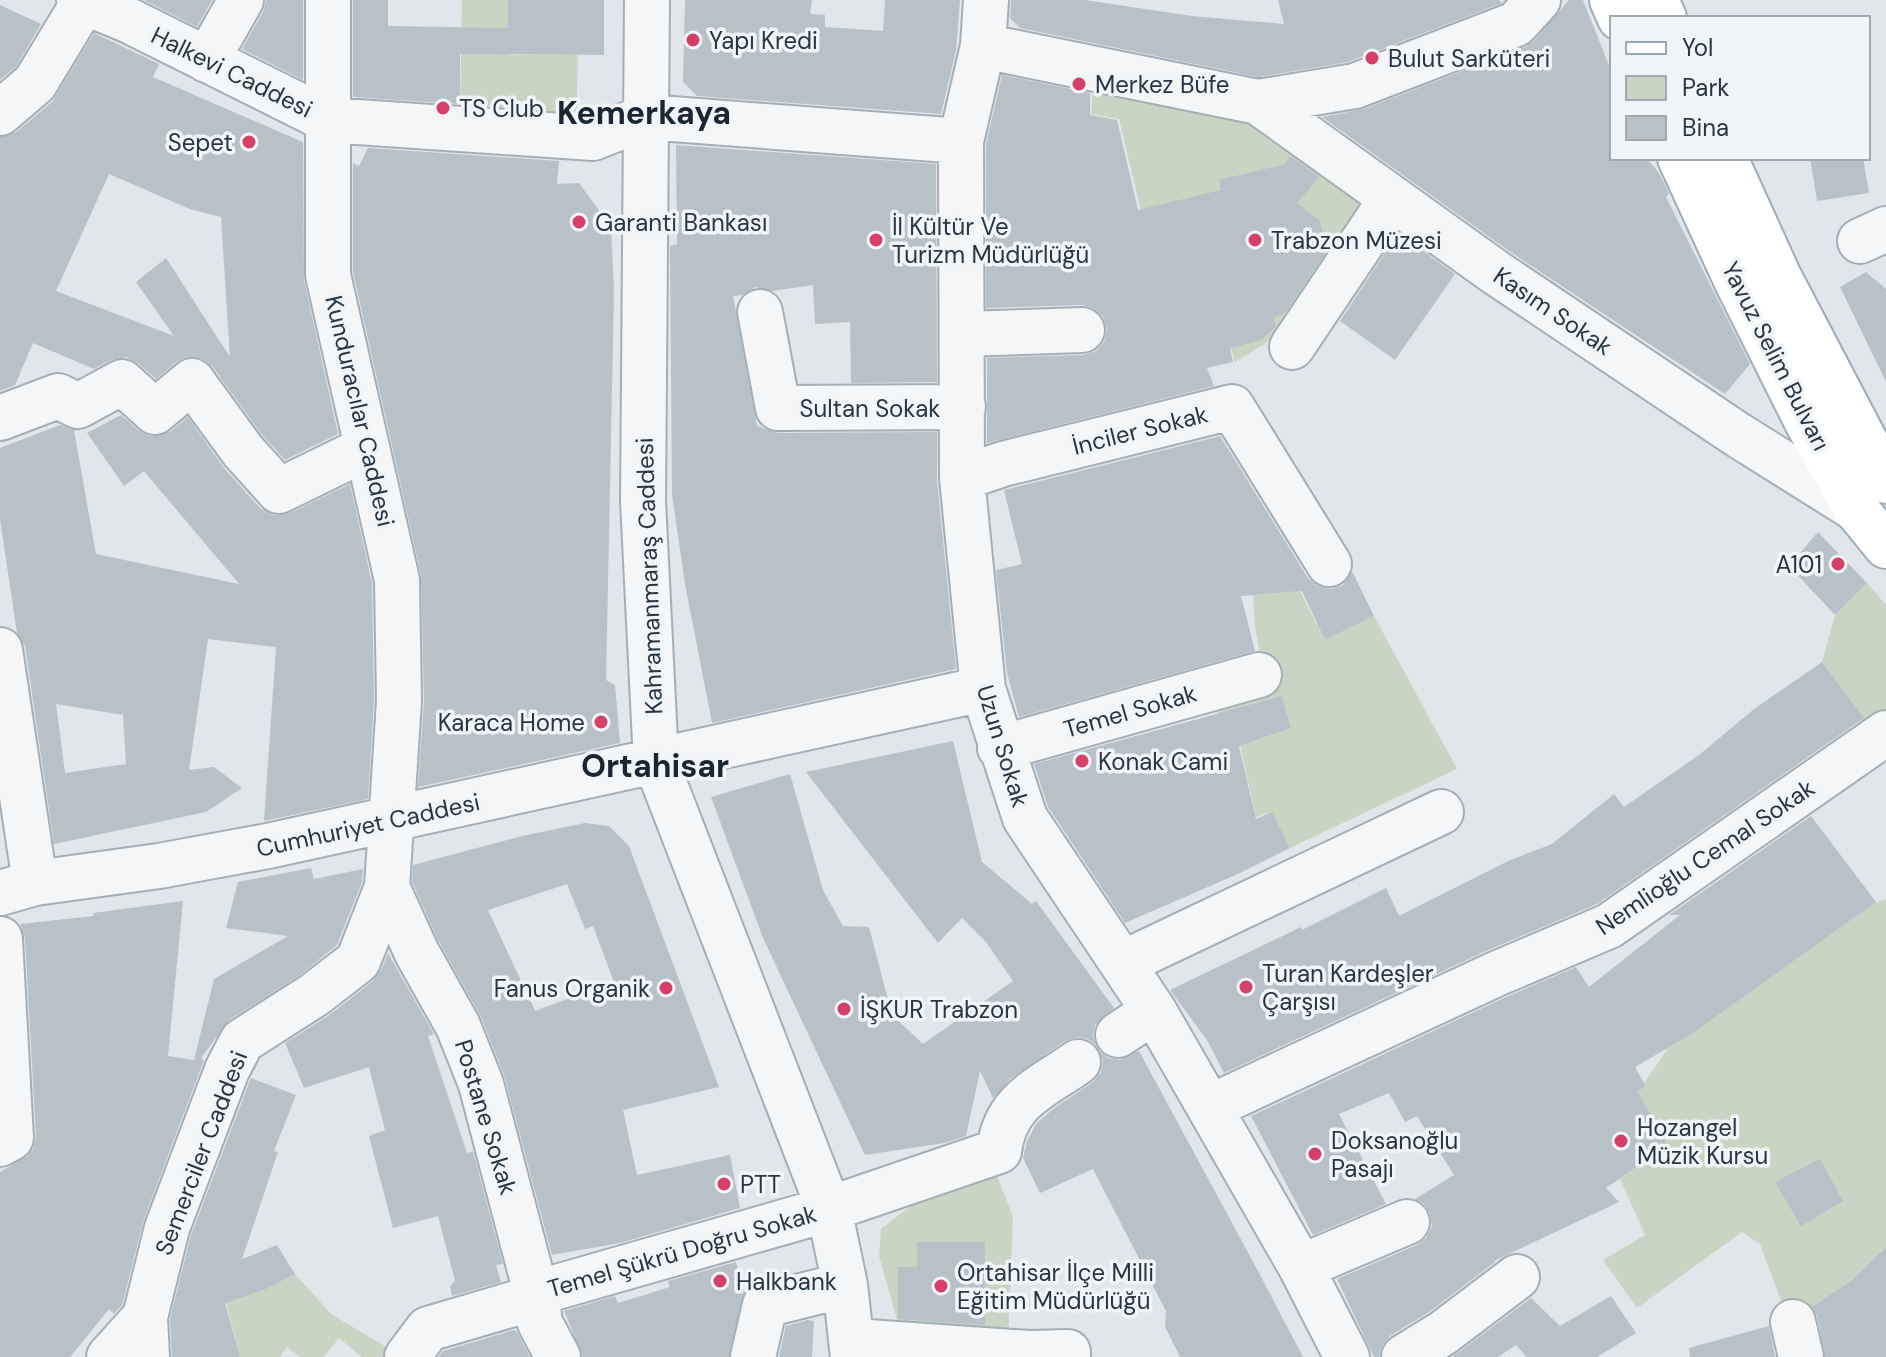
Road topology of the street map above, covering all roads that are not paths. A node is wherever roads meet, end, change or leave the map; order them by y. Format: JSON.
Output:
{"nodes":[{"id":1,"x":241,"y":0,"type":"edge"},
{"id":2,"x":328,"y":0,"type":"edge"},
{"id":3,"x":647,"y":0,"type":"edge"},
{"id":4,"x":986,"y":0,"type":"edge"},
{"id":5,"x":1538,"y":0,"type":"edge"},
{"id":6,"x":81,"y":1,"type":"edge"},
{"id":7,"x":134,"y":11,"type":"edge"},
{"id":8,"x":983,"y":46,"type":"junction"},
{"id":9,"x":207,"y":60,"type":"junction"},
{"id":10,"x":1258,"y":102,"type":"junction"},
{"id":11,"x":0,"y":113,"type":"edge"},
{"id":12,"x":646,"y":117,"type":"junction"},
{"id":13,"x":328,"y":120,"type":"junction"},
{"id":14,"x":961,"y":141,"type":"junction"},
{"id":15,"x":1681,"y":160,"type":"edge"},
{"id":16,"x":1726,"y":160,"type":"edge"},
{"id":17,"x":1392,"y":198,"type":"junction"},
{"id":18,"x":760,"y":312,"type":"dead end"},
{"id":19,"x":1082,"y":330,"type":"dead end"},
{"id":20,"x":963,"y":334,"type":"junction"},
{"id":21,"x":1292,"y":347,"type":"dead end"},
{"id":22,"x":963,"y":407,"type":"junction"},
{"id":23,"x":0,"y":418,"type":"edge"},
{"id":24,"x":367,"y":448,"type":"junction"},
{"id":25,"x":962,"y":478,"type":"junction"},
{"id":26,"x":1871,"y":495,"type":"edge"},
{"id":27,"x":1886,"y":546,"type":"edge"},
{"id":28,"x":1329,"y":564,"type":"dead end"},
{"id":29,"x":0,"y":650,"type":"edge"},
{"id":30,"x":1259,"y":675,"type":"dead end"},
{"id":31,"x":983,"y":689,"type":"junction"},
{"id":32,"x":1886,"y":733,"type":"edge"},
{"id":33,"x":1000,"y":748,"type":"junction"},
{"id":34,"x":656,"y":762,"type":"junction"},
{"id":35,"x":1441,"y":812,"type":"dead end"},
{"id":36,"x":390,"y":820,"type":"junction"},
{"id":37,"x":387,"y":887,"type":"junction"},
{"id":38,"x":18,"y":888,"type":"edge"},
{"id":39,"x":0,"y":939,"type":"edge"},
{"id":40,"x":1123,"y":963,"type":"junction"},
{"id":41,"x":1154,"y":1011,"type":"junction"},
{"id":42,"x":1118,"y":1035,"type":"dead end"},
{"id":43,"x":1078,"y":1062,"type":"dead end"},
{"id":44,"x":1210,"y":1107,"type":"junction"},
{"id":45,"x":0,"y":1144,"type":"edge"},
{"id":46,"x":829,"y":1209,"type":"junction"},
{"id":47,"x":1407,"y":1222,"type":"dead end"},
{"id":48,"x":1301,"y":1267,"type":"junction"},
{"id":49,"x":1517,"y":1277,"type":"dead end"},
{"id":50,"x":845,"y":1285,"type":"junction"},
{"id":51,"x":536,"y":1293,"type":"junction"},
{"id":52,"x":146,"y":1337,"type":"edge"},
{"id":53,"x":853,"y":1349,"type":"edge"},
{"id":54,"x":1068,"y":1355,"type":"edge"},
{"id":55,"x":109,"y":1357,"type":"edge"},
{"id":56,"x":407,"y":1357,"type":"edge"},
{"id":57,"x":558,"y":1357,"type":"edge"},
{"id":58,"x":753,"y":1357,"type":"edge"},
{"id":59,"x":1347,"y":1357,"type":"edge"},
{"id":60,"x":1404,"y":1357,"type":"edge"}],
"edges":[{"from":1,"to":9,"type":"street"},
{"from":2,"to":13,"type":"street","name":"Kunduracılar Caddesi"},
{"from":3,"to":12,"type":"street","name":"Kahramanmaraş Caddesi"},
{"from":4,"to":8,"type":"street","name":"Uzun Sokak"},
{"from":5,"to":10,"type":"street"},
{"from":6,"to":7,"type":"street","name":"Halkevi Caddesi"},
{"from":6,"to":11,"type":"street"},
{"from":7,"to":9,"type":"street","name":"Halkevi Caddesi"},
{"from":8,"to":10,"type":"street"},
{"from":8,"to":14,"type":"street","name":"Uzun Sokak"},
{"from":9,"to":13,"type":"street","name":"Halkevi Caddesi"},
{"from":10,"to":17,"type":"street","name":"Kasım Sokak"},
{"from":12,"to":13,"type":"street","name":"Halkevi Caddesi"},
{"from":12,"to":14,"type":"street","name":"Halkevi Caddesi"},
{"from":12,"to":34,"type":"street","name":"Kahramanmaraş Caddesi"},
{"from":13,"to":24,"type":"street","name":"Kunduracılar Caddesi"},
{"from":14,"to":20,"type":"street","name":"Uzun Sokak"},
{"from":15,"to":26,"type":"main road","name":"Yavuz Selim Bulvarı"},
{"from":16,"to":26,"type":"main road","name":"Yavuz Selim Bulvarı"},
{"from":17,"to":21,"type":"street"},
{"from":17,"to":26,"type":"street","name":"Kasım Sokak"},
{"from":18,"to":22,"type":"street","name":"Sultan Sokak"},
{"from":19,"to":20,"type":"street"},
{"from":20,"to":22,"type":"street","name":"Uzun Sokak"},
{"from":22,"to":25,"type":"street","name":"Uzun Sokak"},
{"from":23,"to":24,"type":"street"},
{"from":24,"to":36,"type":"street","name":"Kunduracılar Caddesi"},
{"from":25,"to":28,"type":"street","name":"İnciler Sokak"},
{"from":25,"to":31,"type":"street","name":"Uzun Sokak"},
{"from":26,"to":27,"type":"main road","name":"Yavuz Selim Bulvarı"},
{"from":29,"to":38,"type":"street"},
{"from":30,"to":33,"type":"street","name":"Temel Sokak"},
{"from":31,"to":33,"type":"street","name":"Uzun Sokak"},
{"from":31,"to":34,"type":"street","name":"Cumhuriyet Caddesi"},
{"from":32,"to":44,"type":"street","name":"Nemlioğlu Cemal Sokak"},
{"from":33,"to":40,"type":"street","name":"Uzun Sokak"},
{"from":34,"to":36,"type":"street","name":"Cumhuriyet Caddesi"},
{"from":34,"to":46,"type":"street","name":"Kahramanmaraş Caddesi"},
{"from":35,"to":40,"type":"street"},
{"from":36,"to":37,"type":"street","name":"Semerciler Caddesi"},
{"from":36,"to":38,"type":"street","name":"Cumhuriyet Caddesi"},
{"from":37,"to":51,"type":"street","name":"Postane Sokak"},
{"from":37,"to":52,"type":"street","name":"Semerciler Caddesi"},
{"from":39,"to":45,"type":"street"},
{"from":40,"to":41,"type":"street","name":"Uzun Sokak"},
{"from":41,"to":42,"type":"street"},
{"from":41,"to":44,"type":"street","name":"Uzun Sokak"},
{"from":43,"to":46,"type":"street","name":"Temel Şükrü Doğru Sokak"},
{"from":44,"to":48,"type":"street","name":"Uzun Sokak"},
{"from":46,"to":50,"type":"street","name":"Kahramanmaraş Caddesi"},
{"from":46,"to":51,"type":"street","name":"Temel Şükrü Doğru Sokak"},
{"from":47,"to":48,"type":"street"},
{"from":48,"to":59,"type":"street","name":"Uzun Sokak"},
{"from":49,"to":60,"type":"street"},
{"from":50,"to":53,"type":"street","name":"Kahramanmaraş Caddesi"},
{"from":50,"to":58,"type":"street"},
{"from":51,"to":56,"type":"street","name":"Temel Şükrü Doğru Sokak"},
{"from":51,"to":57,"type":"street","name":"Postane Sokak"},
{"from":52,"to":55,"type":"street"},
{"from":53,"to":54,"type":"street"}]}
